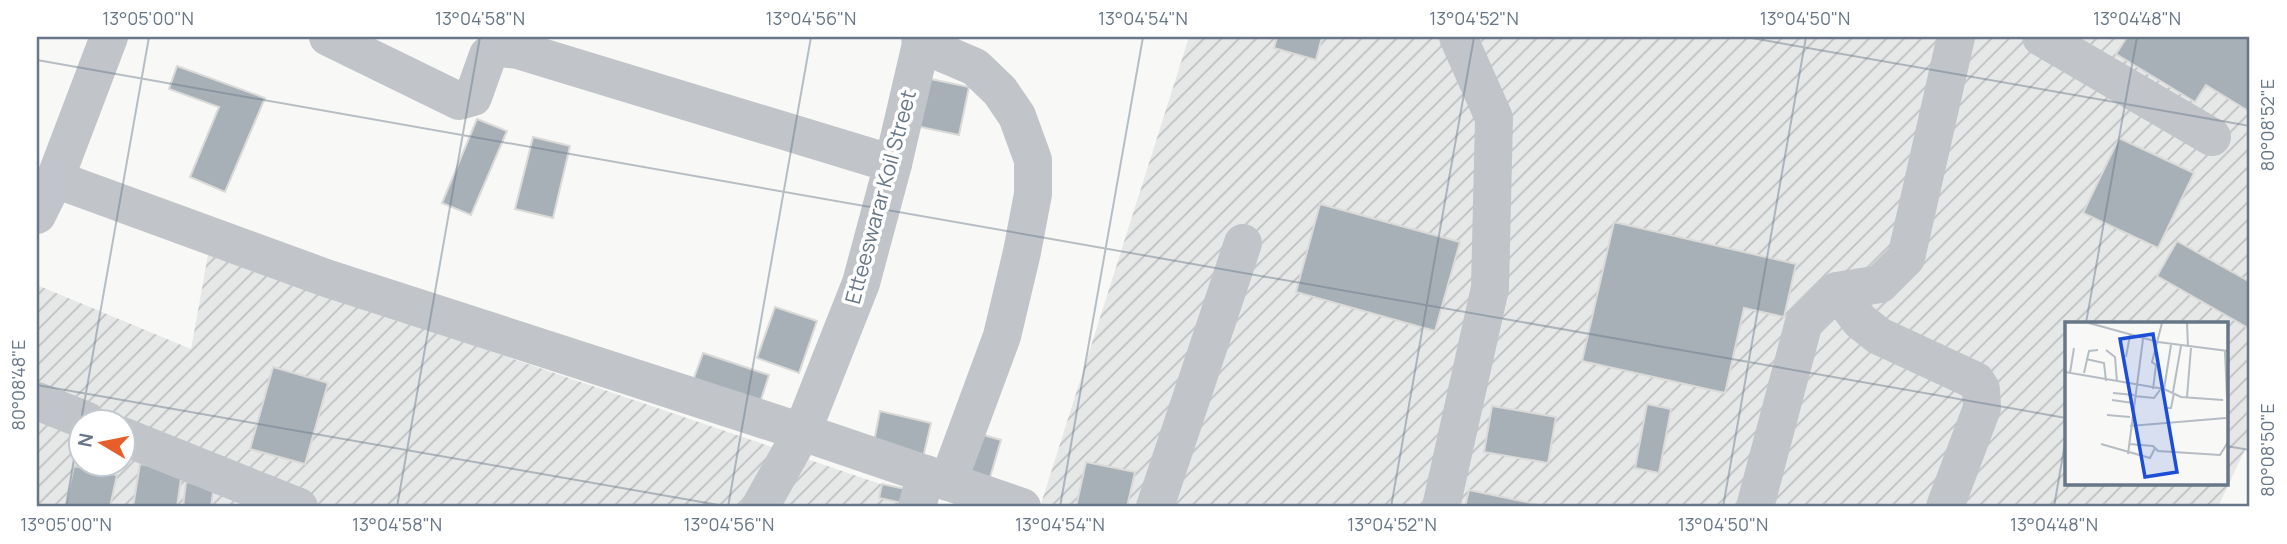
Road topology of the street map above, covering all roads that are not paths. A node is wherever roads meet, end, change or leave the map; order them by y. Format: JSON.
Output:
{"nodes":[{"id":1,"x":328,"y":37,"type":"edge"},
{"id":2,"x":1458,"y":37,"type":"edge"},
{"id":3,"x":1956,"y":37,"type":"edge"},
{"id":4,"x":2040,"y":37,"type":"edge"},
{"id":5,"x":103,"y":39,"type":"edge"},
{"id":6,"x":920,"y":41,"type":"edge"},
{"id":7,"x":2212,"y":137,"type":"dead end"},
{"id":8,"x":893,"y":164,"type":"junction"},
{"id":9,"x":45,"y":190,"type":"edge"},
{"id":10,"x":1243,"y":243,"type":"dead end"},
{"id":11,"x":1837,"y":290,"type":"junction"},
{"id":12,"x":37,"y":401,"type":"edge"},
{"id":13,"x":66,"y":413,"type":"edge"},
{"id":14,"x":802,"y":432,"type":"junction"},
{"id":15,"x":136,"y":442,"type":"edge"},
{"id":16,"x":930,"y":488,"type":"edge"},
{"id":17,"x":299,"y":507,"type":"edge"},
{"id":18,"x":760,"y":507,"type":"edge"},
{"id":19,"x":1022,"y":507,"type":"edge"},
{"id":20,"x":1155,"y":507,"type":"edge"},
{"id":21,"x":1441,"y":507,"type":"edge"},
{"id":22,"x":1755,"y":507,"type":"edge"},
{"id":23,"x":1945,"y":507,"type":"edge"}],
"edges":[{"from":1,"to":8,"type":"street"},
{"from":2,"to":21,"type":"street"},
{"from":3,"to":11,"type":"street"},
{"from":4,"to":7,"type":"street"},
{"from":5,"to":9,"type":"street"},
{"from":6,"to":8,"type":"street","name":"Etteeswarar Koil Street"},
{"from":6,"to":16,"type":"street"},
{"from":8,"to":14,"type":"street","name":"Etteeswarar Koil Street"},
{"from":9,"to":14,"type":"street"},
{"from":10,"to":20,"type":"street"},
{"from":11,"to":22,"type":"street"},
{"from":11,"to":23,"type":"street"},
{"from":12,"to":13,"type":"street"},
{"from":14,"to":16,"type":"street"},
{"from":14,"to":18,"type":"street","name":"Etteeswarar Koil Street"},
{"from":15,"to":17,"type":"street"},
{"from":16,"to":19,"type":"street"}]}
